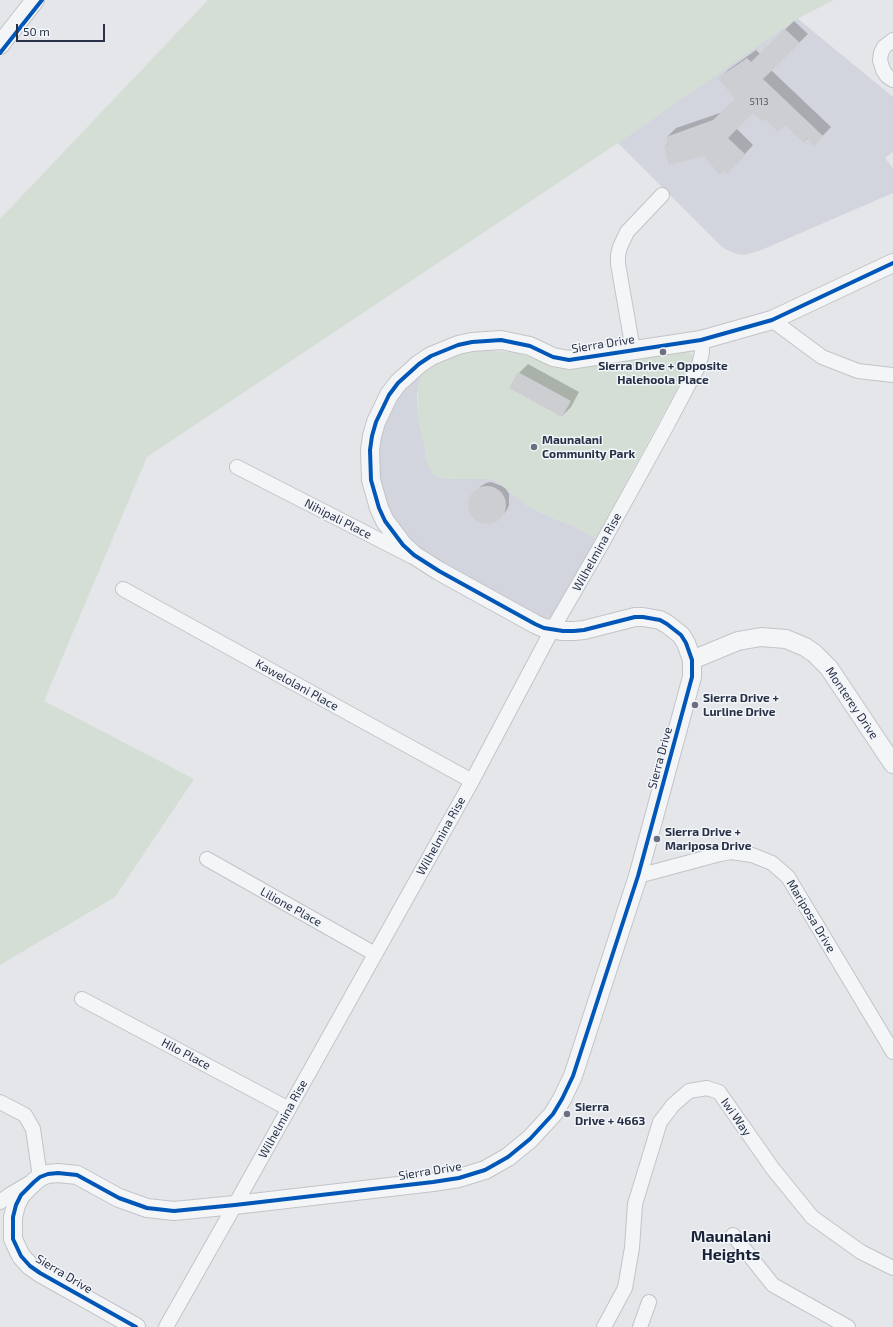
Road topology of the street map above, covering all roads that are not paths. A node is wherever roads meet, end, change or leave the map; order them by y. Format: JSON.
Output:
{"nodes":[{"id":1,"x":35,"y":0,"type":"edge"},
{"id":2,"x":893,"y":40,"type":"edge"},
{"id":3,"x":0,"y":44,"type":"edge"},
{"id":4,"x":893,"y":80,"type":"edge"},
{"id":5,"x":662,"y":195,"type":"dead end"},
{"id":6,"x":893,"y":262,"type":"edge"},
{"id":7,"x":772,"y":320,"type":"junction"},
{"id":8,"x":701,"y":340,"type":"junction"},
{"id":9,"x":633,"y":350,"type":"junction"},
{"id":10,"x":893,"y":375,"type":"edge"},
{"id":11,"x":237,"y":467,"type":"dead end"},
{"id":12,"x":439,"y":571,"type":"junction"},
{"id":13,"x":123,"y":589,"type":"dead end"},
{"id":14,"x":552,"y":630,"type":"junction"},
{"id":15,"x":692,"y":660,"type":"junction"},
{"id":16,"x":893,"y":764,"type":"edge"},
{"id":17,"x":472,"y":781,"type":"junction"},
{"id":18,"x":207,"y":860,"type":"dead end"},
{"id":19,"x":638,"y":876,"type":"junction"},
{"id":20,"x":375,"y":954,"type":"junction"},
{"id":21,"x":82,"y":999,"type":"dead end"},
{"id":22,"x":893,"y":1052,"type":"edge"},
{"id":23,"x":0,"y":1102,"type":"edge"},
{"id":24,"x":289,"y":1109,"type":"junction"},
{"id":25,"x":37,"y":1180,"type":"junction"},
{"id":26,"x":0,"y":1202,"type":"edge"},
{"id":27,"x":235,"y":1205,"type":"junction"},
{"id":28,"x":734,"y":1235,"type":"dead end"},
{"id":29,"x":893,"y":1268,"type":"edge"},
{"id":30,"x":649,"y":1302,"type":"dead end"},
{"id":31,"x":136,"y":1327,"type":"edge"},
{"id":32,"x":166,"y":1327,"type":"edge"},
{"id":33,"x":604,"y":1327,"type":"edge"},
{"id":34,"x":640,"y":1327,"type":"edge"},
{"id":35,"x":848,"y":1327,"type":"edge"}],
"edges":[{"from":1,"to":3,"type":"street"},
{"from":2,"to":4,"type":"street"},
{"from":5,"to":9,"type":"street"},
{"from":6,"to":7,"type":"street","name":"Sierra Drive"},
{"from":7,"to":8,"type":"street","name":"Sierra Drive"},
{"from":7,"to":10,"type":"street"},
{"from":8,"to":9,"type":"street","name":"Sierra Drive"},
{"from":8,"to":14,"type":"street","name":"Wilhelmina Rise"},
{"from":9,"to":12,"type":"street","name":"Sierra Drive"},
{"from":11,"to":12,"type":"street","name":"Nihipali Place"},
{"from":12,"to":14,"type":"street","name":"Sierra Drive"},
{"from":13,"to":17,"type":"street","name":"Kawelolani Place"},
{"from":14,"to":15,"type":"street","name":"Sierra Drive"},
{"from":14,"to":17,"type":"street","name":"Wilhelmina Rise"},
{"from":15,"to":16,"type":"street","name":"Monterey Drive"},
{"from":15,"to":19,"type":"street","name":"Sierra Drive"},
{"from":17,"to":20,"type":"street","name":"Wilhelmina Rise"},
{"from":18,"to":20,"type":"street","name":"Lilione Place"},
{"from":19,"to":22,"type":"street","name":"Mariposa Drive"},
{"from":19,"to":27,"type":"street","name":"Sierra Drive"},
{"from":20,"to":24,"type":"street","name":"Wilhelmina Rise"},
{"from":21,"to":24,"type":"street","name":"Hilo Place"},
{"from":23,"to":25,"type":"street"},
{"from":24,"to":27,"type":"street","name":"Wilhelmina Rise"},
{"from":25,"to":26,"type":"street"},
{"from":25,"to":27,"type":"street","name":"Sierra Drive"},
{"from":25,"to":31,"type":"street","name":"Sierra Drive"},
{"from":27,"to":32,"type":"street","name":"Wilhelmina Rise"},
{"from":28,"to":35,"type":"street"},
{"from":29,"to":33,"type":"street","name":"Iwi Way"},
{"from":30,"to":34,"type":"street"}]}
